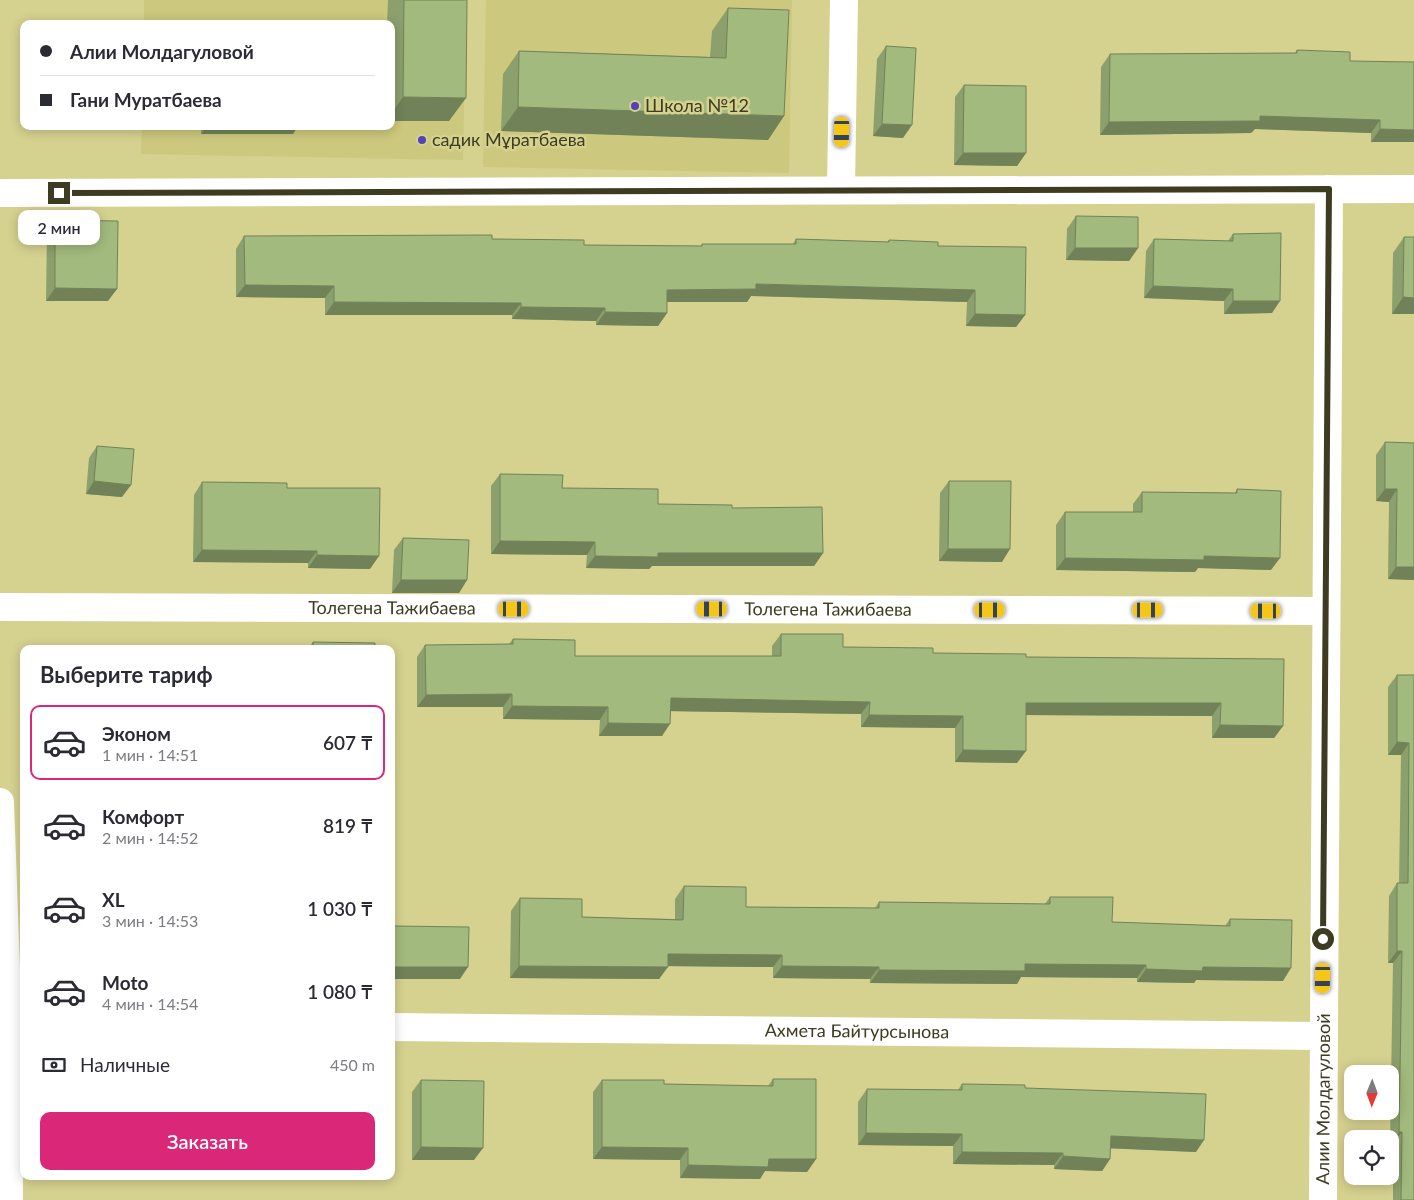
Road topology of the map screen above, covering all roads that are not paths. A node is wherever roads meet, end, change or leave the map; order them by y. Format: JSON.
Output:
{"nodes":[{"id":1,"x":844,"y":0,"type":"edge"},
{"id":2,"x":841,"y":189,"type":"junction"},
{"id":3,"x":1329,"y":189,"type":"junction"},
{"id":4,"x":1414,"y":189,"type":"edge"},
{"id":5,"x":0,"y":193,"type":"edge"},
{"id":6,"x":0,"y":607,"type":"edge"},
{"id":7,"x":1326,"y":611,"type":"junction"},
{"id":8,"x":0,"y":802,"type":"edge"},
{"id":9,"x":16,"y":1024,"type":"edge"},
{"id":10,"x":395,"y":1027,"type":"edge"},
{"id":11,"x":1322,"y":1036,"type":"junction"},
{"id":12,"x":9,"y":1200,"type":"edge"},
{"id":13,"x":1322,"y":1200,"type":"edge"}],
"edges":[{"from":1,"to":2,"type":"street"},
{"from":2,"to":3,"type":"street"},
{"from":2,"to":5,"type":"street"},
{"from":3,"to":4,"type":"street"},
{"from":3,"to":7,"type":"street","name":"Алии Молдагуловой"},
{"from":6,"to":7,"type":"street","name":"Толегена Тажибаева"},
{"from":7,"to":11,"type":"street","name":"Алии Молдагуловой"},
{"from":8,"to":9,"type":"street"},
{"from":9,"to":12,"type":"street"},
{"from":10,"to":11,"type":"street","name":"Ахмета Байтурсынова"},
{"from":11,"to":13,"type":"street","name":"Алии Молдагуловой"}]}
